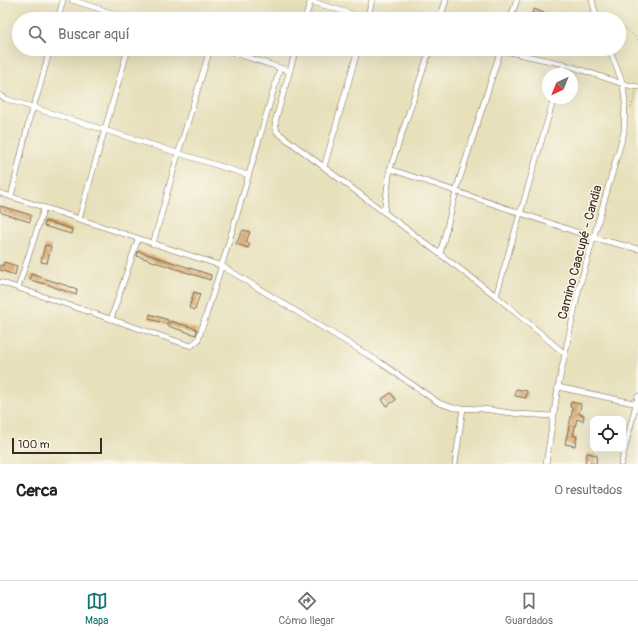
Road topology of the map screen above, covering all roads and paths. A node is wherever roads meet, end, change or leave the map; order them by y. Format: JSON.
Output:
{"nodes":[{"id":1,"x":63,"y":0,"type":"edge"},
{"id":2,"x":72,"y":0,"type":"edge"},
{"id":3,"x":372,"y":0,"type":"edge"},
{"id":4,"x":446,"y":0,"type":"edge"},
{"id":5,"x":516,"y":0,"type":"edge"},
{"id":6,"x":592,"y":0,"type":"edge"},
{"id":7,"x":310,"y":1,"type":"edge"},
{"id":8,"x":60,"y":12,"type":"edge"},
{"id":9,"x":109,"y":12,"type":"edge"},
{"id":10,"x":307,"y":12,"type":"edge"},
{"id":11,"x":345,"y":12,"type":"edge"},
{"id":12,"x":369,"y":12,"type":"edge"},
{"id":13,"x":442,"y":12,"type":"edge"},
{"id":14,"x":512,"y":12,"type":"edge"},
{"id":15,"x":595,"y":12,"type":"edge"},
{"id":16,"x":626,"y":30,"type":"edge"},
{"id":17,"x":638,"y":40,"type":"edge"},
{"id":18,"x":48,"y":56,"type":"edge"},
{"id":19,"x":126,"y":56,"type":"edge"},
{"id":20,"x":208,"y":56,"type":"edge"},
{"id":21,"x":243,"y":56,"type":"edge"},
{"id":22,"x":294,"y":56,"type":"edge"},
{"id":23,"x":356,"y":56,"type":"edge"},
{"id":24,"x":428,"y":56,"type":"edge"},
{"id":25,"x":497,"y":56,"type":"edge"},
{"id":26,"x":529,"y":56,"type":"edge"},
{"id":27,"x":612,"y":56,"type":"edge"},
{"id":28,"x":564,"y":64,"type":"junction"},
{"id":29,"x":280,"y":68,"type":"junction"},
{"id":30,"x":563,"y":68,"type":"edge"},
{"id":31,"x":290,"y":71,"type":"junction"},
{"id":32,"x":623,"y":84,"type":"junction"},
{"id":33,"x":638,"y":87,"type":"edge"},
{"id":34,"x":0,"y":95,"type":"edge"},
{"id":35,"x":552,"y":104,"type":"edge"},
{"id":36,"x":33,"y":108,"type":"junction"},
{"id":37,"x":631,"y":109,"type":"dead end"},
{"id":38,"x":104,"y":130,"type":"junction"},
{"id":39,"x":178,"y":154,"type":"junction"},
{"id":40,"x":324,"y":167,"type":"junction"},
{"id":41,"x":390,"y":169,"type":"junction"},
{"id":42,"x":248,"y":175,"type":"junction"},
{"id":43,"x":456,"y":191,"type":"junction"},
{"id":44,"x":0,"y":193,"type":"edge"},
{"id":45,"x":11,"y":197,"type":"junction"},
{"id":46,"x":44,"y":208,"type":"junction"},
{"id":47,"x":384,"y":212,"type":"junction"},
{"id":48,"x":520,"y":213,"type":"junction"},
{"id":49,"x":79,"y":219,"type":"junction"},
{"id":50,"x":594,"y":238,"type":"junction"},
{"id":51,"x":138,"y":239,"type":"junction"},
{"id":52,"x":153,"y":244,"type":"junction"},
{"id":53,"x":638,"y":249,"type":"edge"},
{"id":54,"x":440,"y":254,"type":"junction"},
{"id":55,"x":222,"y":266,"type":"junction"},
{"id":56,"x":0,"y":282,"type":"edge"},
{"id":57,"x":18,"y":288,"type":"junction"},
{"id":58,"x":496,"y":296,"type":"junction"},
{"id":59,"x":111,"y":319,"type":"junction"},
{"id":60,"x":565,"y":354,"type":"junction"},
{"id":61,"x":558,"y":388,"type":"junction"},
{"id":62,"x":638,"y":396,"type":"edge"},
{"id":63,"x":637,"y":403,"type":"edge"},
{"id":64,"x":463,"y":408,"type":"junction"},
{"id":65,"x":553,"y":416,"type":"junction"},
{"id":66,"x":455,"y":464,"type":"edge"},
{"id":67,"x":546,"y":464,"type":"edge"},
{"id":68,"x":621,"y":464,"type":"edge"}],
"edges":[{"from":1,"to":8,"type":"street"},
{"from":2,"to":9,"type":"street"},
{"from":3,"to":12,"type":"street"},
{"from":4,"to":13,"type":"street"},
{"from":5,"to":14,"type":"street"},
{"from":6,"to":15,"type":"street"},
{"from":7,"to":10,"type":"street"},
{"from":7,"to":11,"type":"street"},
{"from":16,"to":17,"type":"path"},
{"from":18,"to":36,"type":"street"},
{"from":19,"to":38,"type":"street"},
{"from":20,"to":39,"type":"street"},
{"from":21,"to":29,"type":"street"},
{"from":22,"to":31,"type":"street"},
{"from":23,"to":40,"type":"street"},
{"from":24,"to":41,"type":"street"},
{"from":25,"to":43,"type":"street"},
{"from":26,"to":28,"type":"street"},
{"from":27,"to":32,"type":"street","name":"Camino Caacupé - Candia"},
{"from":28,"to":30,"type":"street"},
{"from":28,"to":32,"type":"street"},
{"from":29,"to":31,"type":"street"},
{"from":29,"to":42,"type":"street"},
{"from":31,"to":40,"type":"street"},
{"from":32,"to":33,"type":"street"},
{"from":32,"to":50,"type":"street","name":"Camino Caacupé - Candia"},
{"from":33,"to":37,"type":"path"},
{"from":34,"to":36,"type":"street"},
{"from":35,"to":48,"type":"street"},
{"from":36,"to":38,"type":"street"},
{"from":36,"to":45,"type":"street"},
{"from":38,"to":39,"type":"street"},
{"from":38,"to":49,"type":"street"},
{"from":39,"to":42,"type":"street"},
{"from":39,"to":52,"type":"street"},
{"from":40,"to":47,"type":"street"},
{"from":41,"to":43,"type":"street"},
{"from":41,"to":47,"type":"street"},
{"from":42,"to":55,"type":"street"},
{"from":43,"to":48,"type":"street"},
{"from":43,"to":54,"type":"street"},
{"from":44,"to":45,"type":"street"},
{"from":45,"to":46,"type":"street"},
{"from":46,"to":49,"type":"street"},
{"from":46,"to":57,"type":"street"},
{"from":47,"to":54,"type":"street"},
{"from":48,"to":50,"type":"street"},
{"from":48,"to":58,"type":"street"},
{"from":49,"to":51,"type":"street"},
{"from":50,"to":53,"type":"street"},
{"from":50,"to":60,"type":"street","name":"Camino Caacupé - Candia"},
{"from":51,"to":52,"type":"street"},
{"from":51,"to":59,"type":"street"},
{"from":52,"to":55,"type":"street"},
{"from":54,"to":58,"type":"street"},
{"from":55,"to":59,"type":"street"},
{"from":55,"to":64,"type":"street"},
{"from":56,"to":57,"type":"street"},
{"from":57,"to":59,"type":"street"},
{"from":58,"to":60,"type":"street"},
{"from":60,"to":61,"type":"street","name":"Camino Caacupé - Candia"},
{"from":61,"to":63,"type":"street"},
{"from":61,"to":65,"type":"street","name":"Camino Caacupé - Candia"},
{"from":62,"to":63,"type":"street"},
{"from":63,"to":68,"type":"street"},
{"from":64,"to":65,"type":"street"},
{"from":64,"to":66,"type":"street"},
{"from":65,"to":67,"type":"street","name":"Camino Caacupé - Candia"}]}
